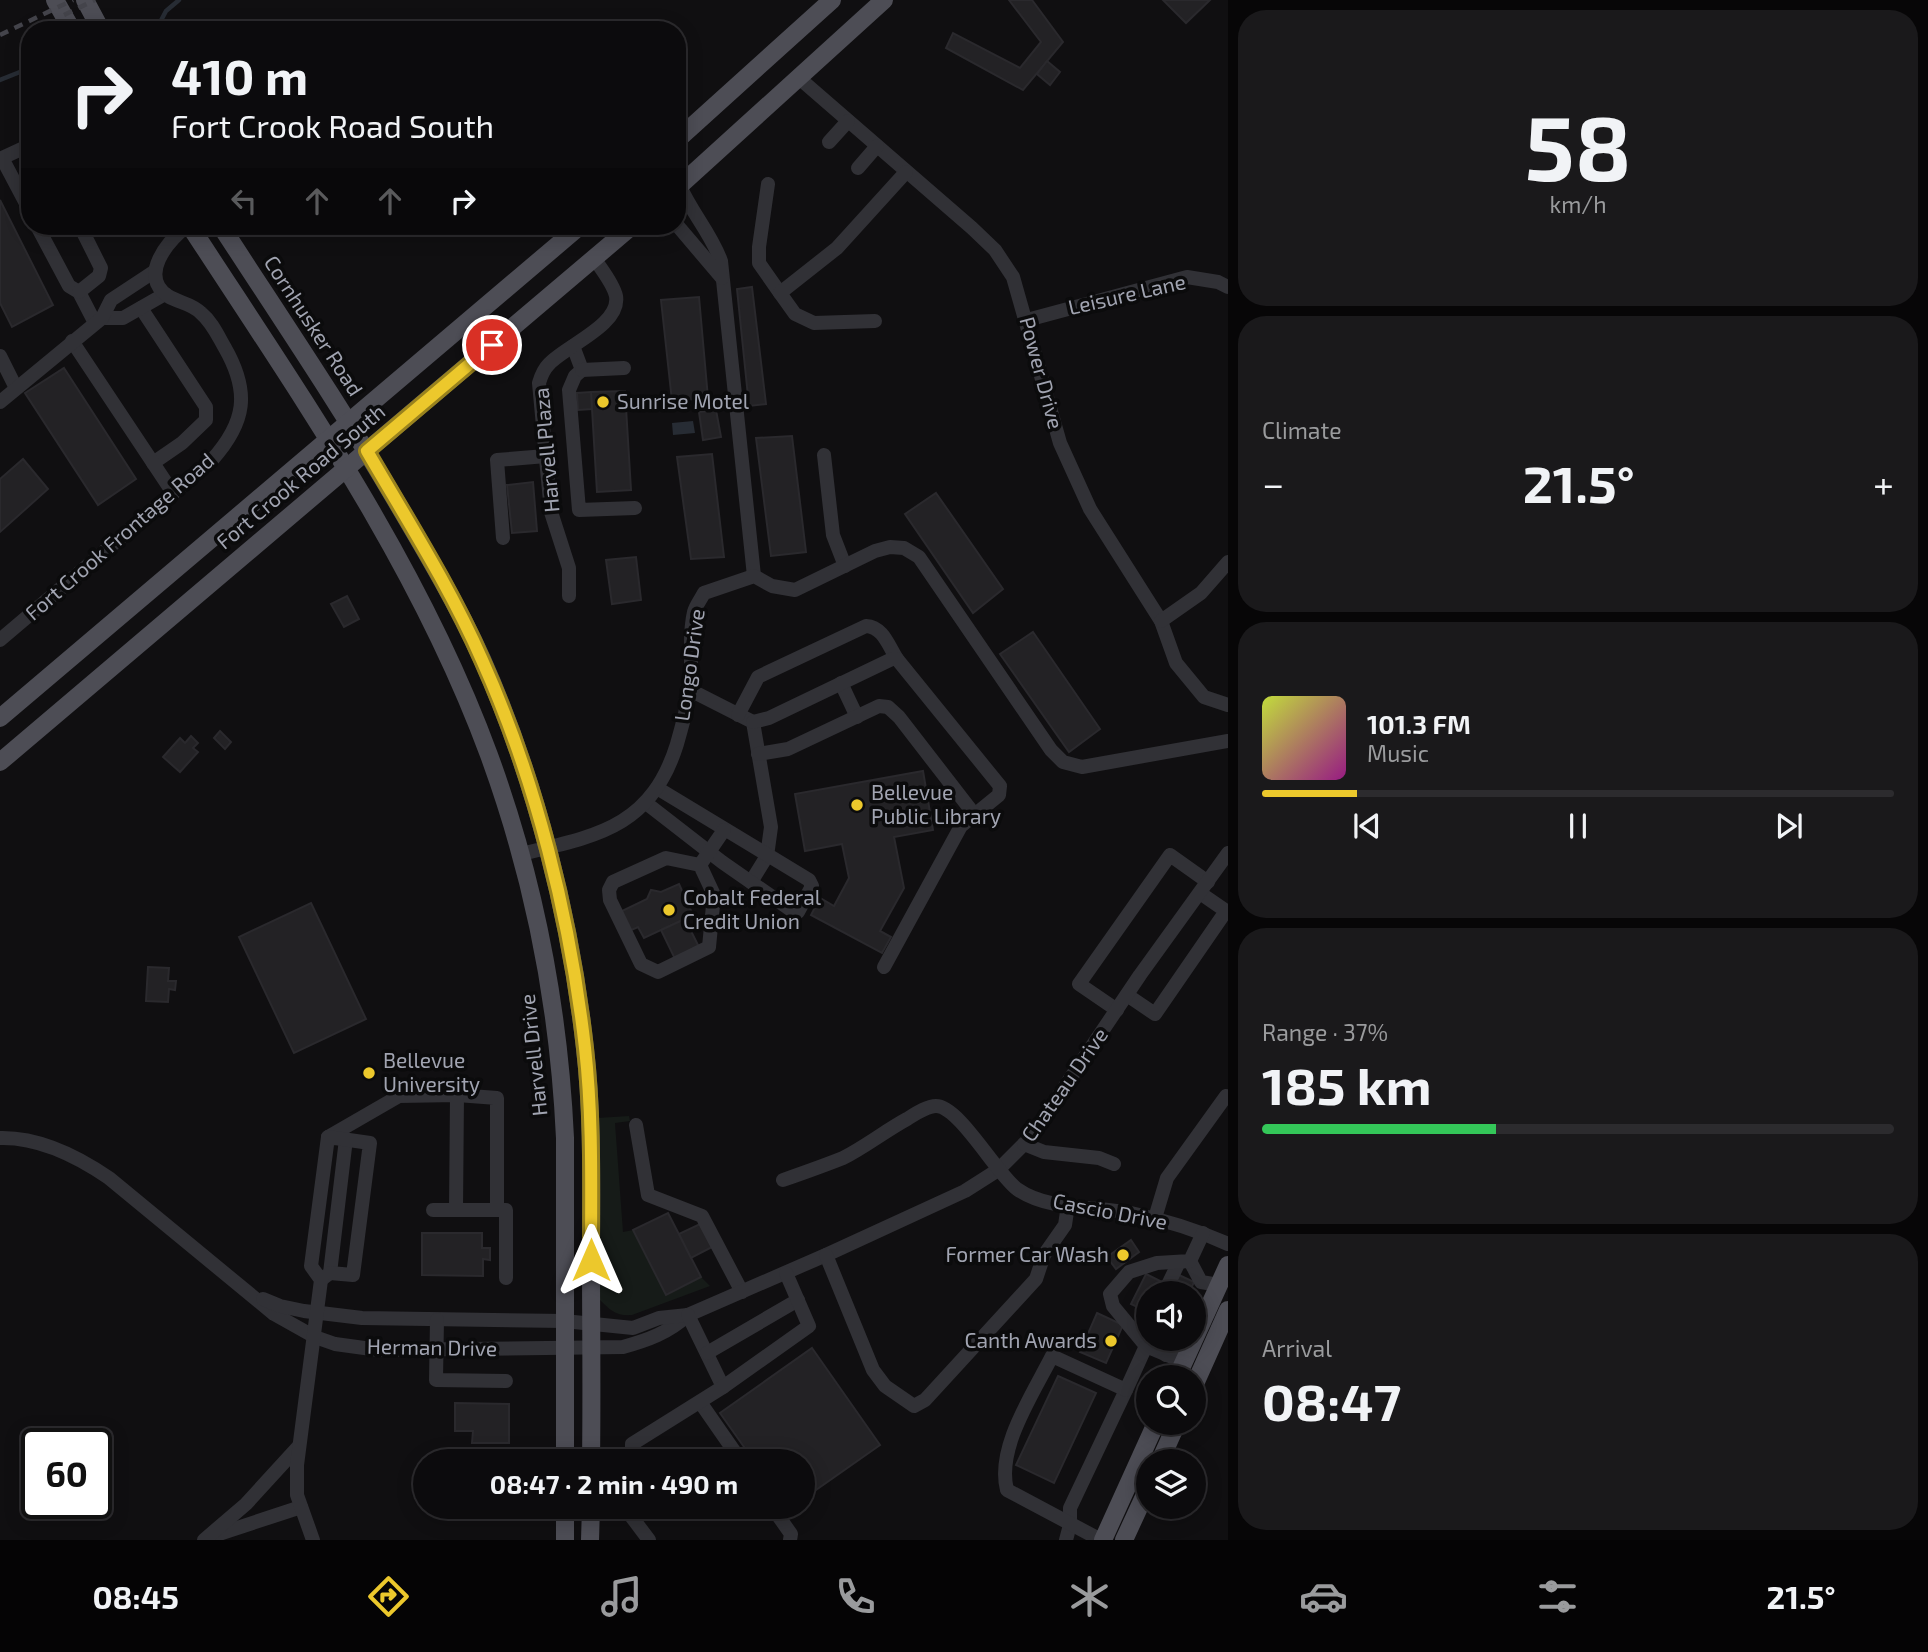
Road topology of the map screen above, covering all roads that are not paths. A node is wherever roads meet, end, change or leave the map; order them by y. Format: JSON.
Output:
{"nodes":[{"id":1,"x":55,"y":0,"type":"edge"},
{"id":2,"x":85,"y":0,"type":"edge"},
{"id":3,"x":832,"y":0,"type":"edge"},
{"id":4,"x":884,"y":0,"type":"edge"},
{"id":5,"x":67,"y":21,"type":"edge"},
{"id":6,"x":96,"y":21,"type":"edge"},
{"id":7,"x":799,"y":78,"type":"junction"},
{"id":8,"x":848,"y":121,"type":"junction"},
{"id":9,"x":686,"y":132,"type":"edge"},
{"id":10,"x":829,"y":142,"type":"dead end"},
{"id":11,"x":877,"y":146,"type":"junction"},
{"id":12,"x":21,"y":149,"type":"edge"},
{"id":13,"x":858,"y":168,"type":"dead end"},
{"id":14,"x":906,"y":172,"type":"junction"},
{"id":15,"x":686,"y":179,"type":"edge"},
{"id":16,"x":768,"y":184,"type":"dead end"},
{"id":17,"x":21,"y":194,"type":"edge"},
{"id":18,"x":686,"y":201,"type":"edge"},
{"id":19,"x":42,"y":235,"type":"edge"},
{"id":20,"x":84,"y":235,"type":"edge"},
{"id":21,"x":179,"y":235,"type":"edge"},
{"id":22,"x":195,"y":235,"type":"edge"},
{"id":23,"x":227,"y":235,"type":"edge"},
{"id":24,"x":569,"y":235,"type":"edge"},
{"id":25,"x":621,"y":235,"type":"edge"},
{"id":26,"x":685,"y":235,"type":"edge"},
{"id":27,"x":594,"y":258,"type":"junction"},
{"id":28,"x":155,"y":271,"type":"junction"},
{"id":29,"x":722,"y":278,"type":"junction"},
{"id":30,"x":1228,"y":287,"type":"edge"},
{"id":31,"x":79,"y":292,"type":"junction"},
{"id":32,"x":780,"y":293,"type":"junction"},
{"id":33,"x":166,"y":294,"type":"junction"},
{"id":34,"x":141,"y":308,"type":"junction"},
{"id":35,"x":1027,"y":320,"type":"junction"},
{"id":36,"x":99,"y":321,"type":"junction"},
{"id":37,"x":875,"y":321,"type":"dead end"},
{"id":38,"x":72,"y":341,"type":"junction"},
{"id":39,"x":573,"y":346,"type":"junction"},
{"id":40,"x":0,"y":356,"type":"edge"},
{"id":41,"x":624,"y":368,"type":"dead end"},
{"id":42,"x":582,"y":370,"type":"junction"},
{"id":43,"x":16,"y":388,"type":"junction"},
{"id":44,"x":0,"y":402,"type":"edge"},
{"id":45,"x":348,"y":422,"type":"junction"},
{"id":46,"x":328,"y":439,"type":"junction"},
{"id":47,"x":367,"y":451,"type":"junction"},
{"id":48,"x":824,"y":455,"type":"dead end"},
{"id":49,"x":546,"y":456,"type":"junction"},
{"id":50,"x":153,"y":463,"type":"junction"},
{"id":51,"x":347,"y":468,"type":"junction"},
{"id":52,"x":173,"y":493,"type":"junction"},
{"id":53,"x":635,"y":508,"type":"dead end"},
{"id":54,"x":503,"y":538,"type":"dead end"},
{"id":55,"x":1228,"y":562,"type":"edge"},
{"id":56,"x":845,"y":566,"type":"junction"},
{"id":57,"x":754,"y":576,"type":"junction"},
{"id":58,"x":569,"y":596,"type":"dead end"},
{"id":59,"x":1161,"y":621,"type":"junction"},
{"id":60,"x":0,"y":640,"type":"edge"},
{"id":61,"x":897,"y":659,"type":"junction"},
{"id":62,"x":841,"y":683,"type":"junction"},
{"id":63,"x":690,"y":690,"type":"junction"},
{"id":64,"x":1228,"y":705,"type":"edge"},
{"id":65,"x":738,"y":715,"type":"junction"},
{"id":66,"x":857,"y":717,"type":"junction"},
{"id":67,"x":0,"y":718,"type":"edge"},
{"id":68,"x":753,"y":722,"type":"junction"},
{"id":69,"x":1228,"y":741,"type":"edge"},
{"id":70,"x":758,"y":754,"type":"junction"},
{"id":71,"x":0,"y":762,"type":"edge"},
{"id":72,"x":657,"y":788,"type":"junction"},
{"id":73,"x":646,"y":803,"type":"junction"},
{"id":74,"x":974,"y":814,"type":"junction"},
{"id":75,"x":724,"y":830,"type":"junction"},
{"id":76,"x":548,"y":847,"type":"junction"},
{"id":77,"x":710,"y":852,"type":"junction"},
{"id":78,"x":1228,"y":853,"type":"edge"},
{"id":79,"x":521,"y":854,"type":"junction"},
{"id":80,"x":767,"y":856,"type":"junction"},
{"id":81,"x":700,"y":866,"type":"junction"},
{"id":82,"x":751,"y":882,"type":"junction"},
{"id":83,"x":1204,"y":887,"type":"junction"},
{"id":84,"x":884,"y":967,"type":"dead end"},
{"id":85,"x":1127,"y":995,"type":"junction"},
{"id":86,"x":1116,"y":1010,"type":"junction"},
{"id":87,"x":457,"y":1095,"type":"junction"},
{"id":88,"x":1226,"y":1096,"type":"dead end"},
{"id":89,"x":636,"y":1125,"type":"dead end"},
{"id":90,"x":328,"y":1137,"type":"junction"},
{"id":91,"x":0,"y":1138,"type":"edge"},
{"id":92,"x":346,"y":1139,"type":"junction"},
{"id":93,"x":1024,"y":1144,"type":"junction"},
{"id":94,"x":1114,"y":1164,"type":"dead end"},
{"id":95,"x":998,"y":1170,"type":"junction"},
{"id":96,"x":783,"y":1180,"type":"dead end"},
{"id":97,"x":1068,"y":1205,"type":"junction"},
{"id":98,"x":433,"y":1210,"type":"dead end"},
{"id":99,"x":456,"y":1210,"type":"junction"},
{"id":100,"x":496,"y":1210,"type":"junction"},
{"id":101,"x":1155,"y":1218,"type":"junction"},
{"id":102,"x":1203,"y":1233,"type":"junction"},
{"id":103,"x":1228,"y":1244,"type":"edge"},
{"id":104,"x":826,"y":1255,"type":"junction"},
{"id":105,"x":1185,"y":1261,"type":"junction"},
{"id":106,"x":1228,"y":1265,"type":"edge"},
{"id":107,"x":786,"y":1273,"type":"junction"},
{"id":108,"x":326,"y":1276,"type":"junction"},
{"id":109,"x":506,"y":1278,"type":"dead end"},
{"id":110,"x":1172,"y":1281,"type":"edge"},
{"id":111,"x":1200,"y":1281,"type":"edge"},
{"id":112,"x":1206,"y":1286,"type":"edge"},
{"id":113,"x":246,"y":1292,"type":"junction"},
{"id":114,"x":742,"y":1292,"type":"junction"},
{"id":115,"x":798,"y":1300,"type":"junction"},
{"id":116,"x":1228,"y":1310,"type":"edge"},
{"id":117,"x":317,"y":1313,"type":"junction"},
{"id":118,"x":688,"y":1315,"type":"junction"},
{"id":119,"x":437,"y":1320,"type":"junction"},
{"id":120,"x":564,"y":1321,"type":"junction"},
{"id":121,"x":591,"y":1323,"type":"junction"},
{"id":122,"x":1136,"y":1329,"type":"edge"},
{"id":123,"x":315,"y":1337,"type":"junction"},
{"id":124,"x":592,"y":1348,"type":"junction"},
{"id":125,"x":565,"y":1349,"type":"junction"},
{"id":126,"x":437,"y":1350,"type":"junction"},
{"id":127,"x":1140,"y":1351,"type":"edge"},
{"id":128,"x":1162,"y":1351,"type":"edge"},
{"id":129,"x":1167,"y":1351,"type":"edge"},
{"id":130,"x":707,"y":1353,"type":"junction"},
{"id":131,"x":1166,"y":1354,"type":"junction"},
{"id":132,"x":1176,"y":1365,"type":"edge"},
{"id":133,"x":1203,"y":1365,"type":"edge"},
{"id":134,"x":506,"y":1381,"type":"dead end"},
{"id":135,"x":723,"y":1387,"type":"junction"},
{"id":136,"x":1126,"y":1390,"type":"junction"},
{"id":137,"x":700,"y":1402,"type":"junction"},
{"id":138,"x":1150,"y":1435,"type":"edge"},
{"id":139,"x":300,"y":1444,"type":"junction"},
{"id":140,"x":565,"y":1449,"type":"edge"},
{"id":141,"x":591,"y":1449,"type":"edge"},
{"id":142,"x":632,"y":1449,"type":"edge"},
{"id":143,"x":733,"y":1449,"type":"edge"},
{"id":144,"x":302,"y":1507,"type":"junction"},
{"id":145,"x":1136,"y":1514,"type":"edge"},
{"id":146,"x":565,"y":1519,"type":"edge"},
{"id":147,"x":591,"y":1519,"type":"edge"},
{"id":148,"x":633,"y":1519,"type":"edge"},
{"id":149,"x":781,"y":1519,"type":"edge"},
{"id":150,"x":1070,"y":1525,"type":"junction"},
{"id":151,"x":205,"y":1539,"type":"edge"},
{"id":152,"x":313,"y":1540,"type":"edge"},
{"id":153,"x":565,"y":1540,"type":"edge"},
{"id":154,"x":590,"y":1540,"type":"edge"},
{"id":155,"x":649,"y":1540,"type":"edge"},
{"id":156,"x":790,"y":1540,"type":"edge"},
{"id":157,"x":1066,"y":1540,"type":"edge"},
{"id":158,"x":1102,"y":1540,"type":"edge"},
{"id":159,"x":1124,"y":1540,"type":"edge"}],
"edges":[{"from":1,"to":5,"type":"main road"},
{"from":2,"to":6,"type":"main road"},
{"from":3,"to":9,"type":"main road"},
{"from":4,"to":7,"type":"main road"},
{"from":7,"to":8,"type":"street","name":"Power Drive"},
{"from":7,"to":15,"type":"main road"},
{"from":8,"to":10,"type":"street"},
{"from":8,"to":11,"type":"street","name":"Power Drive"},
{"from":11,"to":13,"type":"street"},
{"from":11,"to":14,"type":"street","name":"Power Drive"},
{"from":12,"to":17,"type":"street"},
{"from":14,"to":32,"type":"street"},
{"from":14,"to":35,"type":"street","name":"Power Drive"},
{"from":16,"to":32,"type":"street"},
{"from":18,"to":29,"type":"street"},
{"from":19,"to":31,"type":"street"},
{"from":20,"to":31,"type":"street"},
{"from":21,"to":28,"type":"street"},
{"from":22,"to":46,"type":"main road"},
{"from":23,"to":45,"type":"main road","name":"Cornhusker Road"},
{"from":24,"to":45,"type":"main road","name":"Fort Crook Road South"},
{"from":25,"to":27,"type":"main road","name":"Fort Crook Road South"},
{"from":26,"to":29,"type":"street"},
{"from":27,"to":39,"type":"street","name":"Harvell Plaza"},
{"from":27,"to":47,"type":"main road","name":"Fort Crook Road South"},
{"from":28,"to":33,"type":"street"},
{"from":28,"to":36,"type":"street"},
{"from":29,"to":57,"type":"street"},
{"from":30,"to":35,"type":"street","name":"Leisure Lane"},
{"from":31,"to":36,"type":"street"},
{"from":32,"to":37,"type":"street"},
{"from":33,"to":34,"type":"street"},
{"from":33,"to":52,"type":"street","name":"Fort Crook Frontage Road"},
{"from":34,"to":36,"type":"street"},
{"from":34,"to":50,"type":"street"},
{"from":35,"to":59,"type":"street","name":"Power Drive"},
{"from":36,"to":38,"type":"street"},
{"from":38,"to":43,"type":"street"},
{"from":38,"to":50,"type":"street"},
{"from":39,"to":42,"type":"street"},
{"from":39,"to":49,"type":"street","name":"Harvell Plaza"},
{"from":40,"to":43,"type":"street"},
{"from":41,"to":42,"type":"street"},
{"from":42,"to":53,"type":"street"},
{"from":43,"to":44,"type":"street"},
{"from":45,"to":46,"type":"main road","name":"Fort Crook Road South"},
{"from":45,"to":47,"type":"main road","name":"Cornhusker Road"},
{"from":46,"to":51,"type":"main road","name":"Harvell Drive"},
{"from":46,"to":67,"type":"main road","name":"Fort Crook Road South"},
{"from":47,"to":51,"type":"main road","name":"Fort Crook Road South"},
{"from":47,"to":76,"type":"main road"},
{"from":48,"to":56,"type":"street"},
{"from":49,"to":54,"type":"street"},
{"from":49,"to":58,"type":"street","name":"Harvell Plaza"},
{"from":50,"to":52,"type":"street"},
{"from":51,"to":71,"type":"main road","name":"Fort Crook Road South"},
{"from":51,"to":79,"type":"main road","name":"Harvell Drive"},
{"from":52,"to":60,"type":"street","name":"Fort Crook Frontage Road"},
{"from":55,"to":59,"type":"street"},
{"from":56,"to":57,"type":"street"},
{"from":56,"to":69,"type":"street"},
{"from":57,"to":63,"type":"street","name":"Longo Drive"},
{"from":59,"to":64,"type":"street","name":"Power Drive"},
{"from":61,"to":62,"type":"street"},
{"from":61,"to":65,"type":"street"},
{"from":61,"to":74,"type":"street"},
{"from":62,"to":66,"type":"street"},
{"from":62,"to":68,"type":"street"},
{"from":63,"to":65,"type":"street"},
{"from":63,"to":72,"type":"street","name":"Longo Drive"},
{"from":65,"to":68,"type":"street"},
{"from":66,"to":70,"type":"street"},
{"from":66,"to":74,"type":"street"},
{"from":68,"to":70,"type":"street"},
{"from":70,"to":80,"type":"street"},
{"from":72,"to":73,"type":"street","name":"Longo Drive"},
{"from":72,"to":75,"type":"street"},
{"from":73,"to":76,"type":"street","name":"Longo Drive"},
{"from":73,"to":77,"type":"street"},
{"from":74,"to":84,"type":"street"},
{"from":75,"to":77,"type":"street"},
{"from":75,"to":80,"type":"street"},
{"from":76,"to":79,"type":"street","name":"Longo Drive"},
{"from":76,"to":121,"type":"main road"},
{"from":77,"to":81,"type":"street"},
{"from":77,"to":82,"type":"street"},
{"from":78,"to":83,"type":"street","name":"Chateau Drive"},
{"from":79,"to":120,"type":"main road","name":"Harvell Drive"},
{"from":80,"to":82,"type":"street"},
{"from":80,"to":82,"type":"street"},
{"from":81,"to":81,"type":"street"},
{"from":83,"to":85,"type":"street","name":"Chateau Drive"},
{"from":83,"to":85,"type":"street"},
{"from":83,"to":86,"type":"street"},
{"from":85,"to":86,"type":"street","name":"Chateau Drive"},
{"from":86,"to":93,"type":"street","name":"Chateau Drive"},
{"from":87,"to":90,"type":"street"},
{"from":87,"to":99,"type":"street"},
{"from":87,"to":100,"type":"street"},
{"from":88,"to":101,"type":"street"},
{"from":89,"to":114,"type":"street"},
{"from":90,"to":92,"type":"street"},
{"from":90,"to":108,"type":"street"},
{"from":91,"to":113,"type":"street","name":"Herman Drive"},
{"from":92,"to":108,"type":"street"},
{"from":92,"to":108,"type":"street"},
{"from":93,"to":94,"type":"street"},
{"from":93,"to":95,"type":"street","name":"Chateau Drive"},
{"from":95,"to":96,"type":"street","name":"Cascio Drive"},
{"from":95,"to":97,"type":"street","name":"Cascio Drive"},
{"from":95,"to":104,"type":"street","name":"Chateau Drive"},
{"from":97,"to":101,"type":"street","name":"Cascio Drive"},
{"from":97,"to":104,"type":"street"},
{"from":98,"to":99,"type":"street"},
{"from":99,"to":100,"type":"street"},
{"from":100,"to":109,"type":"street"},
{"from":101,"to":102,"type":"street","name":"Cascio Drive"},
{"from":102,"to":103,"type":"street","name":"Cascio Drive"},
{"from":102,"to":105,"type":"street"},
{"from":104,"to":107,"type":"street","name":"Chateau Drive"},
{"from":105,"to":110,"type":"street"},
{"from":105,"to":111,"type":"street"},
{"from":105,"to":122,"type":"street"},
{"from":106,"to":112,"type":"main road"},
{"from":107,"to":114,"type":"street","name":"Chateau Drive"},
{"from":107,"to":115,"type":"street"},
{"from":108,"to":117,"type":"street"},
{"from":113,"to":117,"type":"street","name":"Herman Drive"},
{"from":113,"to":123,"type":"street","name":"Herman Drive"},
{"from":114,"to":118,"type":"street","name":"Chateau Drive"},
{"from":115,"to":130,"type":"street"},
{"from":115,"to":135,"type":"street"},
{"from":116,"to":133,"type":"main road"},
{"from":117,"to":119,"type":"street","name":"Herman Drive"},
{"from":117,"to":123,"type":"street"},
{"from":118,"to":121,"type":"street","name":"Chateau Drive"},
{"from":118,"to":124,"type":"street","name":"Chateau Drive"},
{"from":118,"to":130,"type":"street"},
{"from":119,"to":120,"type":"street","name":"Herman Drive"},
{"from":119,"to":126,"type":"street"},
{"from":120,"to":121,"type":"street","name":"Herman Drive"},
{"from":120,"to":125,"type":"main road","name":"Harvell Drive"},
{"from":121,"to":124,"type":"main road"},
{"from":123,"to":126,"type":"street","name":"Herman Drive"},
{"from":123,"to":139,"type":"street"},
{"from":124,"to":125,"type":"street","name":"Herman Drive"},
{"from":124,"to":141,"type":"main road"},
{"from":125,"to":126,"type":"street","name":"Herman Drive"},
{"from":125,"to":140,"type":"main road","name":"Harvell Drive"},
{"from":126,"to":134,"type":"street"},
{"from":127,"to":136,"type":"street"},
{"from":128,"to":131,"type":"street"},
{"from":129,"to":131,"type":"street"},
{"from":130,"to":135,"type":"street"},
{"from":131,"to":132,"type":"street"},
{"from":135,"to":137,"type":"street"},
{"from":136,"to":150,"type":"street"},
{"from":136,"to":150,"type":"street"},
{"from":137,"to":142,"type":"street"},
{"from":137,"to":143,"type":"street"},
{"from":138,"to":158,"type":"main road"},
{"from":139,"to":144,"type":"street"},
{"from":139,"to":151,"type":"street"},
{"from":144,"to":151,"type":"street"},
{"from":144,"to":152,"type":"street"},
{"from":145,"to":159,"type":"main road"},
{"from":146,"to":153,"type":"main road"},
{"from":147,"to":154,"type":"main road"},
{"from":148,"to":155,"type":"street"},
{"from":149,"to":156,"type":"street"},
{"from":150,"to":157,"type":"street"},
{"from":150,"to":158,"type":"street"}]}
